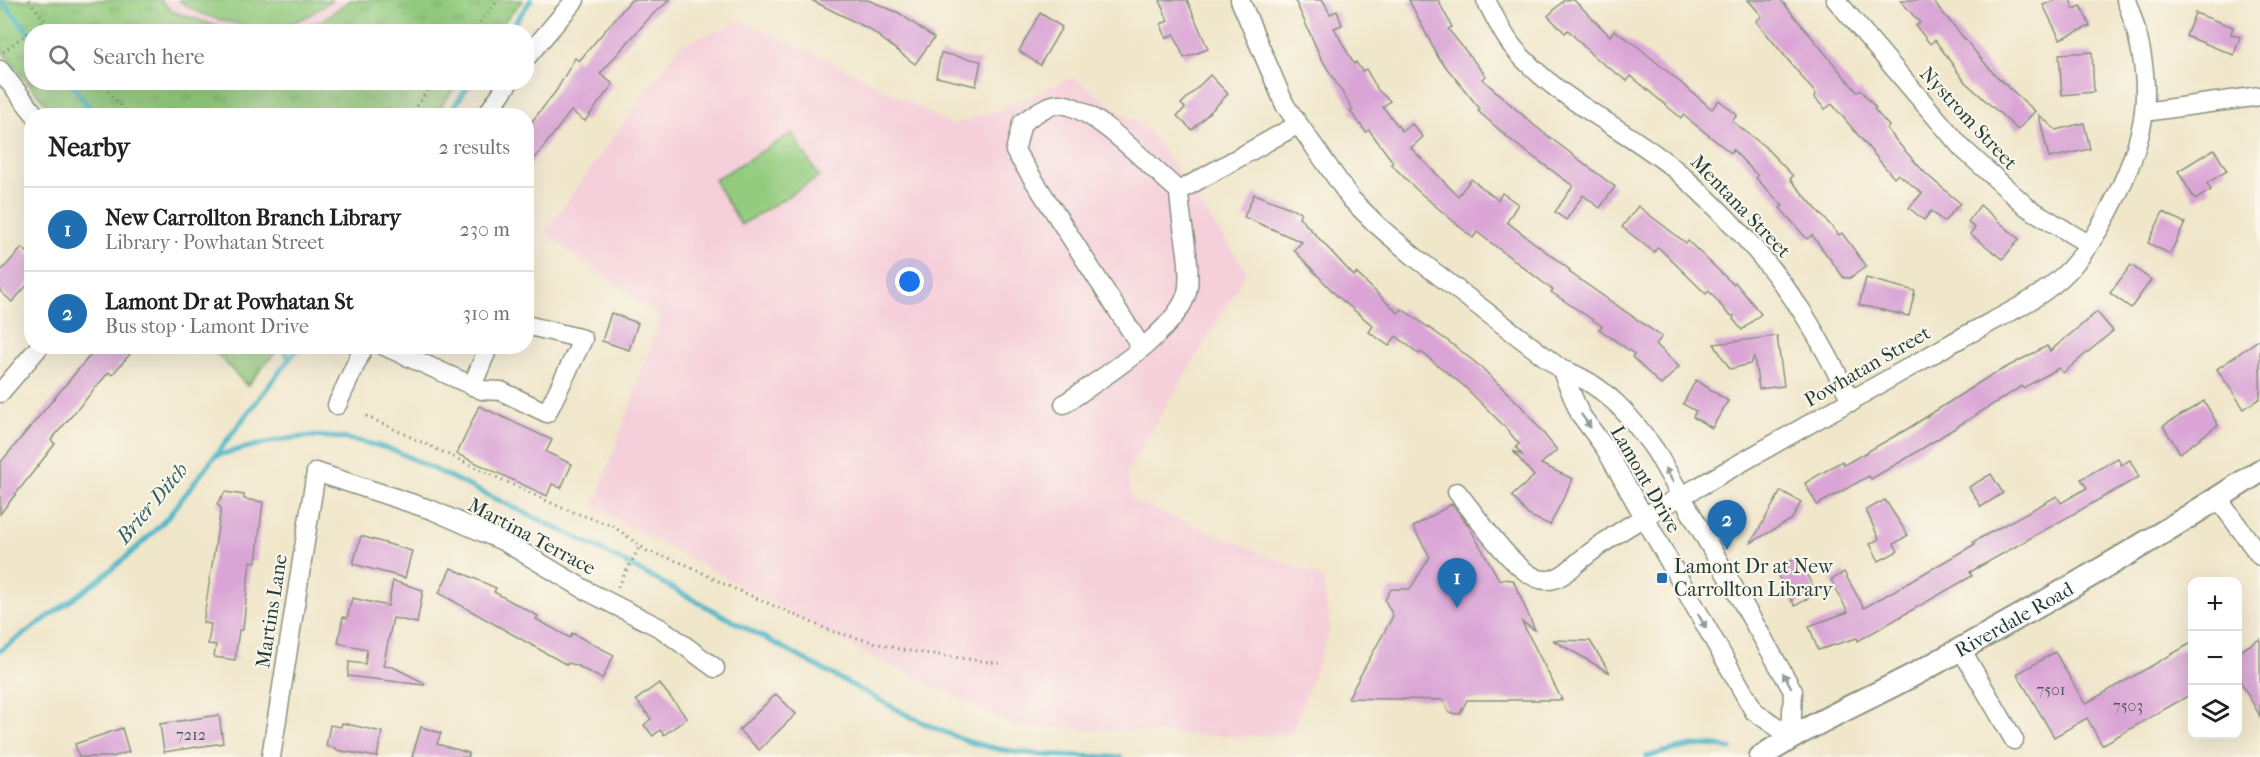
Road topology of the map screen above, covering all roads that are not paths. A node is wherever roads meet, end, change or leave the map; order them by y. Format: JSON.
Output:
{"nodes":[{"id":1,"x":575,"y":0,"type":"edge"},
{"id":2,"x":1240,"y":0,"type":"edge"},
{"id":3,"x":1486,"y":0,"type":"edge"},
{"id":4,"x":1836,"y":0,"type":"edge"},
{"id":5,"x":2126,"y":0,"type":"edge"},
{"id":6,"x":534,"y":49,"type":"edge"},
{"id":7,"x":2,"y":61,"type":"edge"},
{"id":8,"x":504,"y":90,"type":"edge"},
{"id":9,"x":2260,"y":96,"type":"edge"},
{"id":10,"x":31,"y":108,"type":"edge"},
{"id":11,"x":491,"y":108,"type":"edge"},
{"id":12,"x":2144,"y":112,"type":"junction"},
{"id":13,"x":1297,"y":125,"type":"junction"},
{"id":14,"x":1179,"y":192,"type":"junction"},
{"id":15,"x":2088,"y":244,"type":"junction"},
{"id":16,"x":534,"y":327,"type":"edge"},
{"id":17,"x":1142,"y":348,"type":"junction"},
{"id":18,"x":33,"y":354,"type":"edge"},
{"id":19,"x":360,"y":354,"type":"edge"},
{"id":20,"x":402,"y":354,"type":"edge"},
{"id":21,"x":486,"y":354,"type":"edge"},
{"id":22,"x":1561,"y":369,"type":"junction"},
{"id":23,"x":472,"y":386,"type":"junction"},
{"id":24,"x":0,"y":393,"type":"edge"},
{"id":25,"x":1852,"y":402,"type":"junction"},
{"id":26,"x":1064,"y":404,"type":"dead end"},
{"id":27,"x":337,"y":405,"type":"dead end"},
{"id":28,"x":2260,"y":471,"type":"edge"},
{"id":29,"x":316,"y":472,"type":"joint"},
{"id":30,"x":1457,"y":492,"type":"dead end"},
{"id":31,"x":1681,"y":496,"type":"junction"},
{"id":32,"x":2218,"y":499,"type":"junction"},
{"id":33,"x":1643,"y":517,"type":"junction"},
{"id":34,"x":2260,"y":556,"type":"edge"},
{"id":35,"x":1961,"y":650,"type":"junction"},
{"id":36,"x":715,"y":668,"type":"dead end"},
{"id":37,"x":1791,"y":737,"type":"junction"},
{"id":38,"x":2014,"y":740,"type":"dead end"},
{"id":39,"x":271,"y":757,"type":"edge"},
{"id":40,"x":1761,"y":757,"type":"edge"}],
"edges":[{"from":1,"to":6,"type":"street"},
{"from":2,"to":13,"type":"street","name":"Lamont Drive"},
{"from":3,"to":25,"type":"street","name":"Mentana Street"},
{"from":4,"to":15,"type":"street","name":"Nystrom Street"},
{"from":5,"to":12,"type":"street","name":"Powhatan Street"},
{"from":7,"to":10,"type":"street"},
{"from":8,"to":11,"type":"street"},
{"from":9,"to":12,"type":"street"},
{"from":12,"to":15,"type":"street","name":"Powhatan Street"},
{"from":13,"to":14,"type":"street"},
{"from":13,"to":22,"type":"street","name":"Lamont Drive"},
{"from":14,"to":17,"type":"street"},
{"from":14,"to":17,"type":"street"},
{"from":15,"to":25,"type":"street","name":"Powhatan Street"},
{"from":16,"to":23,"type":"street"},
{"from":17,"to":26,"type":"street"},
{"from":18,"to":24,"type":"street"},
{"from":19,"to":27,"type":"street"},
{"from":20,"to":23,"type":"street"},
{"from":21,"to":23,"type":"street"},
{"from":31,"to":22,"type":"street","name":"Lamont Drive","one_way":true},
{"from":22,"to":33,"type":"street","name":"Lamont Drive","one_way":true},
{"from":25,"to":31,"type":"street","name":"Powhatan Street"},
{"from":28,"to":32,"type":"main road","name":"Riverdale Road"},
{"from":29,"to":36,"type":"street","name":"Martina Terrace"},
{"from":29,"to":39,"type":"street","name":"Martins Lane"},
{"from":30,"to":33,"type":"street","name":"Powhatan Street"},
{"from":31,"to":33,"type":"street","name":"Powhatan Street"},
{"from":37,"to":31,"type":"street","name":"Lamont Drive","one_way":true},
{"from":32,"to":34,"type":"street"},
{"from":32,"to":35,"type":"main road","name":"Riverdale Road"},
{"from":33,"to":37,"type":"street","name":"Lamont Drive","one_way":true},
{"from":35,"to":37,"type":"main road","name":"Riverdale Road"},
{"from":35,"to":38,"type":"street"},
{"from":37,"to":40,"type":"main road","name":"Riverdale Road"}]}
